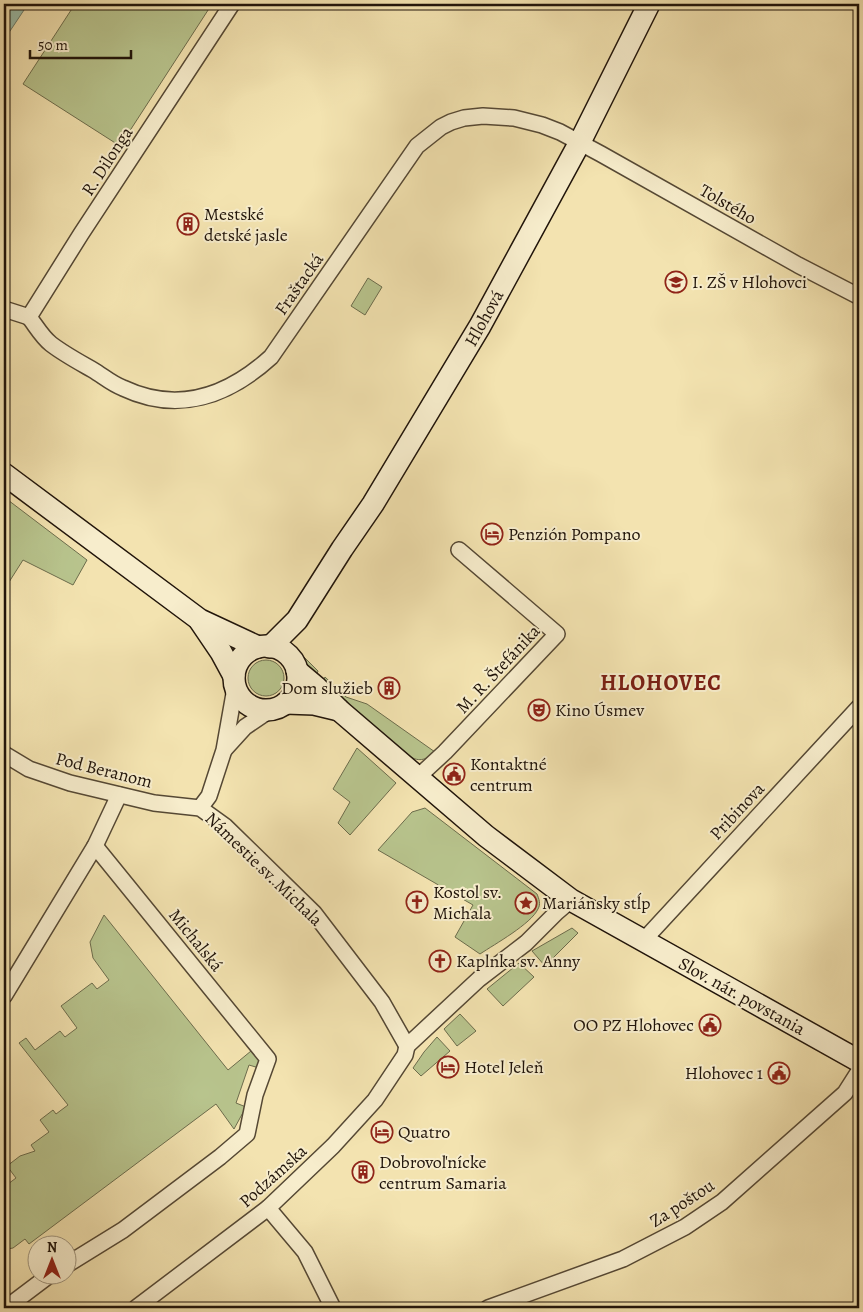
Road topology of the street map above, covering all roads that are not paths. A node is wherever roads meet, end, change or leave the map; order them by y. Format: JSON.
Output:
{"nodes":[{"id":1,"x":232,"y":4,"type":"edge"},
{"id":2,"x":649,"y":4,"type":"edge"},
{"id":3,"x":580,"y":142,"type":"junction"},
{"id":4,"x":859,"y":296,"type":"edge"},
{"id":5,"x":4,"y":309,"type":"edge"},
{"id":6,"x":29,"y":317,"type":"junction"},
{"id":7,"x":4,"y":474,"type":"edge"},
{"id":8,"x":459,"y":550,"type":"dead end"},
{"id":9,"x":200,"y":620,"type":"junction"},
{"id":10,"x":297,"y":620,"type":"junction"},
{"id":11,"x":264,"y":647,"type":"junction"},
{"id":12,"x":294,"y":665,"type":"junction"},
{"id":13,"x":234,"y":682,"type":"junction"},
{"id":14,"x":278,"y":706,"type":"junction"},
{"id":15,"x":859,"y":707,"type":"edge"},
{"id":16,"x":339,"y":710,"type":"junction"},
{"id":17,"x":224,"y":750,"type":"junction"},
{"id":18,"x":4,"y":754,"type":"edge"},
{"id":19,"x":418,"y":778,"type":"junction"},
{"id":20,"x":119,"y":795,"type":"junction"},
{"id":21,"x":200,"y":808,"type":"junction"},
{"id":22,"x":95,"y":846,"type":"junction"},
{"id":23,"x":571,"y":900,"type":"junction"},
{"id":24,"x":634,"y":936,"type":"junction"},
{"id":25,"x":4,"y":996,"type":"edge"},
{"id":26,"x":407,"y":1046,"type":"junction"},
{"id":27,"x":859,"y":1062,"type":"edge"},
{"id":28,"x":859,"y":1071,"type":"edge"},
{"id":29,"x":268,"y":1208,"type":"junction"},
{"id":30,"x":78,"y":1258,"type":"edge"},
{"id":31,"x":38,"y":1284,"type":"edge"},
{"id":32,"x":6,"y":1308,"type":"edge"},
{"id":33,"x":136,"y":1308,"type":"edge"},
{"id":34,"x":333,"y":1308,"type":"edge"},
{"id":35,"x":488,"y":1308,"type":"edge"}],
"edges":[{"from":1,"to":6,"type":"street","name":"R. Dilonga"},
{"from":2,"to":3,"type":"main road","name":"Hlohová"},
{"from":3,"to":4,"type":"street","name":"Tolstého"},
{"from":3,"to":6,"type":"street","name":"Fraštacká"},
{"from":3,"to":10,"type":"main road","name":"Hlohová"},
{"from":5,"to":6,"type":"street"},
{"from":7,"to":9,"type":"main road"},
{"from":8,"to":19,"type":"street","name":"M. R. Štefánika"},
{"from":9,"to":11,"type":"main road"},
{"from":9,"to":13,"type":"main road"},
{"from":10,"to":11,"type":"main road","name":"Hlohová"},
{"from":10,"to":12,"type":"main road","name":"Hlohová"},
{"from":11,"to":12,"type":"main road"},
{"from":11,"to":13,"type":"main road"},
{"from":12,"to":14,"type":"main road"},
{"from":12,"to":16,"type":"main road"},
{"from":13,"to":14,"type":"main road"},
{"from":13,"to":17,"type":"street"},
{"from":14,"to":16,"type":"main road"},
{"from":14,"to":17,"type":"street"},
{"from":15,"to":24,"type":"street","name":"Pribinova"},
{"from":16,"to":19,"type":"main road"},
{"from":17,"to":21,"type":"street"},
{"from":18,"to":20,"type":"street","name":"Pod Beranom"},
{"from":19,"to":23,"type":"main road"},
{"from":20,"to":21,"type":"street","name":"Pod Beranom"},
{"from":20,"to":22,"type":"street"},
{"from":21,"to":26,"type":"street","name":"Námestie sv. Michala"},
{"from":22,"to":25,"type":"street"},
{"from":22,"to":30,"type":"street","name":"Michalská"},
{"from":23,"to":24,"type":"main road"},
{"from":23,"to":26,"type":"street"},
{"from":24,"to":27,"type":"main road","name":"Slov. nár. povstania"},
{"from":26,"to":29,"type":"street","name":"Podzámska"},
{"from":28,"to":35,"type":"street","name":"Za poštou"},
{"from":29,"to":33,"type":"street","name":"Podzámska"},
{"from":29,"to":34,"type":"street"},
{"from":31,"to":32,"type":"street"}]}
